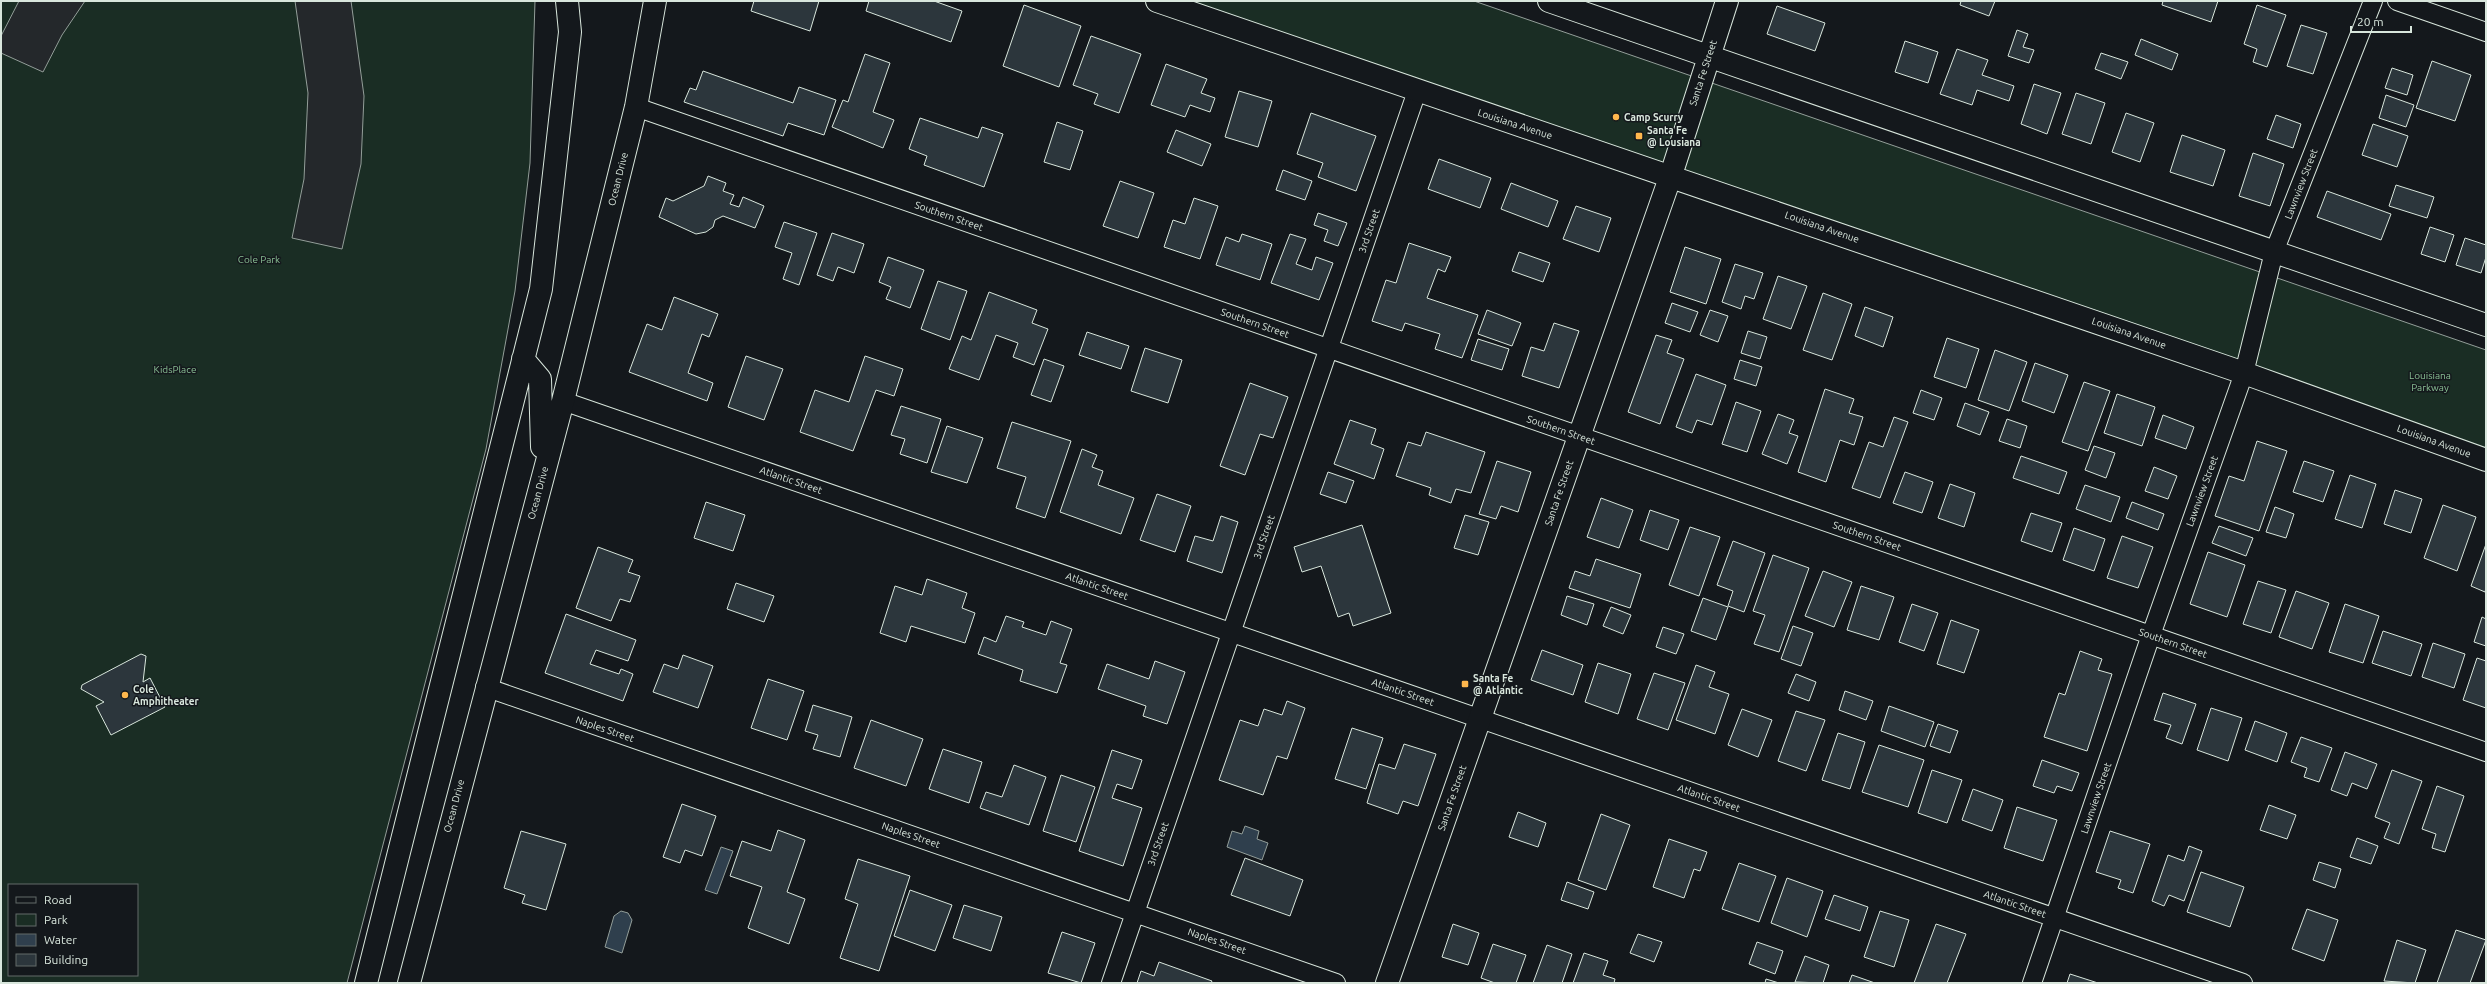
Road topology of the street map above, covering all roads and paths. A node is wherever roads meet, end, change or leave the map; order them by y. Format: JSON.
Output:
{"nodes":[{"id":1,"x":567,"y":1,"type":"edge"},
{"id":2,"x":573,"y":1,"type":"edge"},
{"id":3,"x":655,"y":1,"type":"edge"},
{"id":4,"x":1157,"y":1,"type":"edge"},
{"id":5,"x":1550,"y":1,"type":"edge"},
{"id":6,"x":1727,"y":1,"type":"edge"},
{"id":7,"x":2373,"y":1,"type":"edge"},
{"id":8,"x":2397,"y":1,"type":"edge"},
{"id":9,"x":570,"y":32,"type":"junction"},
{"id":10,"x":2486,"y":32,"type":"edge"},
{"id":11,"x":1708,"y":57,"type":"junction"},
{"id":12,"x":1417,"y":91,"type":"junction"},
{"id":13,"x":636,"y":107,"type":"junction"},
{"id":14,"x":1671,"y":175,"type":"junction"},
{"id":15,"x":2274,"y":252,"type":"junction"},
{"id":16,"x":2486,"y":325,"type":"edge"},
{"id":17,"x":1328,"y":349,"type":"junction"},
{"id":18,"x":523,"y":359,"type":"junction"},
{"id":19,"x":2244,"y":373,"type":"junction"},
{"id":20,"x":563,"y":401,"type":"junction"},
{"id":21,"x":1579,"y":436,"type":"junction"},
{"id":22,"x":2486,"y":460,"type":"edge"},
{"id":23,"x":541,"y":482,"type":"junction"},
{"id":24,"x":1231,"y":632,"type":"junction"},
{"id":25,"x":2151,"y":635,"type":"junction"},
{"id":26,"x":485,"y":687,"type":"junction"},
{"id":27,"x":1480,"y":719,"type":"junction"},
{"id":28,"x":2486,"y":752,"type":"edge"},
{"id":29,"x":1134,"y":913,"type":"junction"},
{"id":30,"x":2055,"y":918,"type":"junction"},
{"id":31,"x":366,"y":983,"type":"edge"},
{"id":32,"x":409,"y":983,"type":"edge"},
{"id":33,"x":1111,"y":983,"type":"edge"},
{"id":34,"x":1336,"y":983,"type":"edge"},
{"id":35,"x":1387,"y":983,"type":"edge"},
{"id":36,"x":2032,"y":983,"type":"edge"},
{"id":37,"x":2243,"y":983,"type":"edge"}],
"edges":[{"from":1,"to":9,"type":"main road"},
{"from":2,"to":9,"type":"main road"},
{"from":3,"to":13,"type":"main road","name":"Ocean Drive"},
{"from":4,"to":12,"type":"main road","name":"Louisiana Avenue"},
{"from":5,"to":11,"type":"main road"},
{"from":6,"to":11,"type":"main road","name":"Santa Fe Street"},
{"from":7,"to":15,"type":"street","name":"Lawnview Street"},
{"from":8,"to":10,"type":"street"},
{"from":9,"to":18,"type":"main road"},
{"from":11,"to":14,"type":"main road","name":"Santa Fe Street"},
{"from":11,"to":15,"type":"main road"},
{"from":12,"to":14,"type":"main road","name":"Louisiana Avenue"},
{"from":12,"to":17,"type":"street","name":"3rd Street"},
{"from":13,"to":17,"type":"street","name":"Southern Street"},
{"from":13,"to":20,"type":"main road","name":"Ocean Drive"},
{"from":14,"to":19,"type":"main road","name":"Louisiana Avenue"},
{"from":14,"to":21,"type":"main road","name":"Santa Fe Street"},
{"from":15,"to":16,"type":"main road"},
{"from":15,"to":19,"type":"street","name":"Lawnview Street"},
{"from":17,"to":21,"type":"street","name":"Southern Street"},
{"from":17,"to":24,"type":"street","name":"3rd Street"},
{"from":18,"to":23,"type":"main road"},
{"from":18,"to":31,"type":"main road"},
{"from":19,"to":22,"type":"main road","name":"Louisiana Avenue"},
{"from":19,"to":25,"type":"street","name":"Lawnview Street"},
{"from":20,"to":23,"type":"main road","name":"Ocean Drive"},
{"from":20,"to":24,"type":"street","name":"Atlantic Street"},
{"from":21,"to":25,"type":"street","name":"Southern Street"},
{"from":21,"to":27,"type":"main road","name":"Santa Fe Street"},
{"from":23,"to":26,"type":"main road","name":"Ocean Drive"},
{"from":24,"to":27,"type":"street","name":"Atlantic Street"},
{"from":24,"to":29,"type":"street","name":"3rd Street"},
{"from":25,"to":28,"type":"street","name":"Southern Street"},
{"from":25,"to":30,"type":"street","name":"Lawnview Street"},
{"from":26,"to":29,"type":"street","name":"Naples Street"},
{"from":26,"to":32,"type":"main road","name":"Ocean Drive"},
{"from":27,"to":30,"type":"street","name":"Atlantic Street"},
{"from":27,"to":35,"type":"main road","name":"Santa Fe Street"},
{"from":29,"to":33,"type":"street","name":"3rd Street"},
{"from":29,"to":34,"type":"street","name":"Naples Street"},
{"from":30,"to":36,"type":"street","name":"Lawnview Street"},
{"from":30,"to":37,"type":"street","name":"Atlantic Street"}]}
